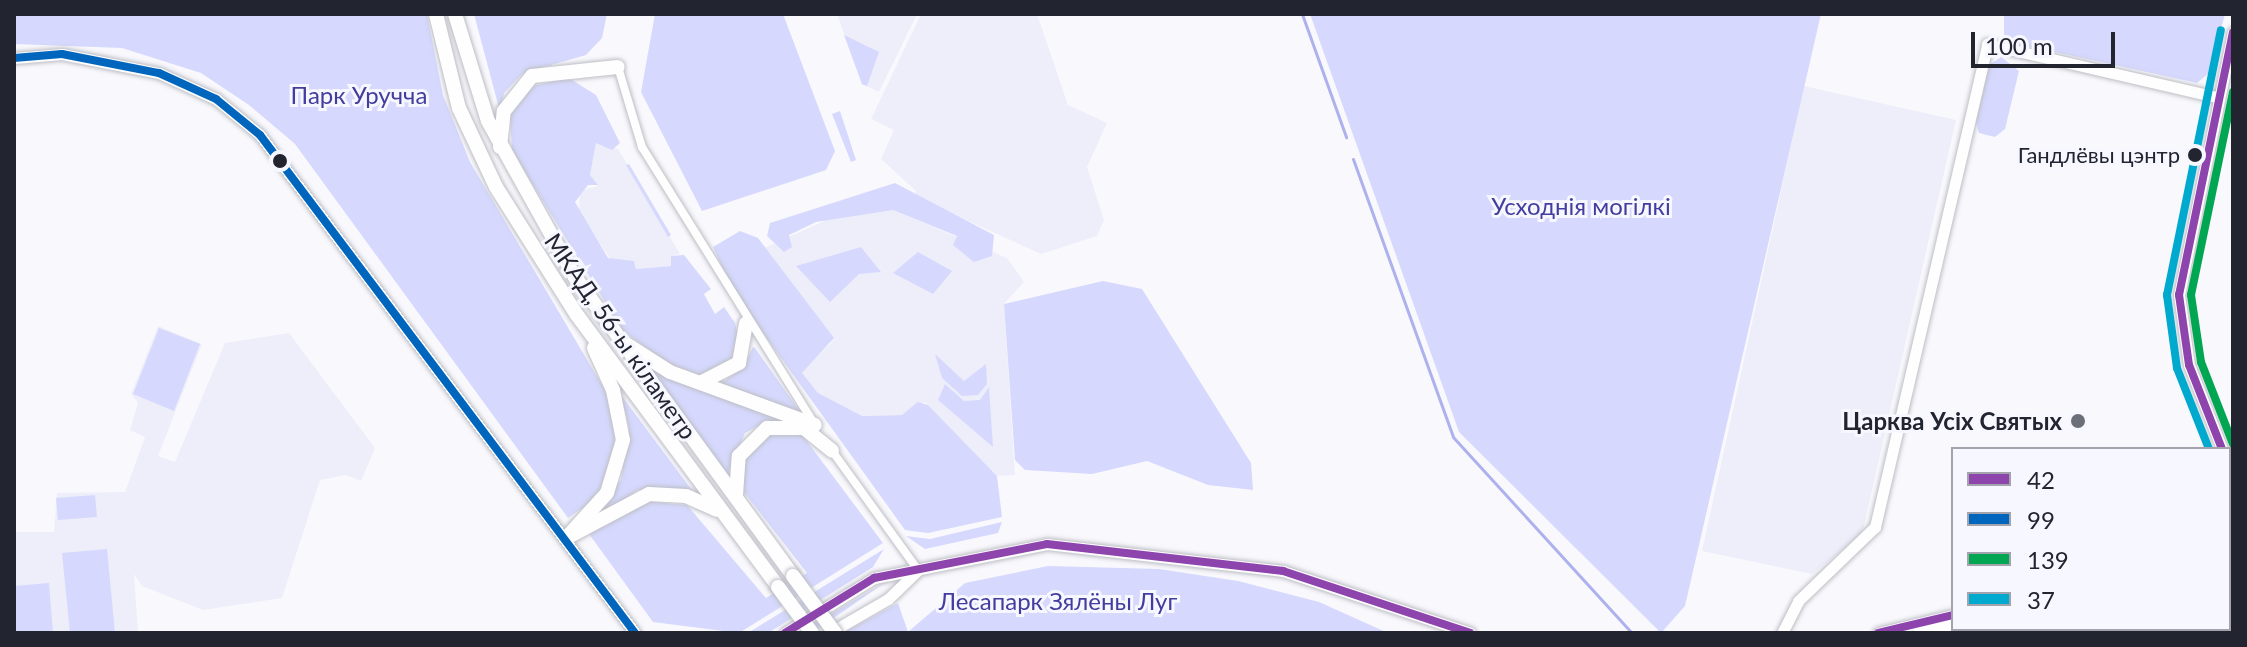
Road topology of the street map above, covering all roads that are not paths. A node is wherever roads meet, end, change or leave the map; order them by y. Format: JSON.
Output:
{"nodes":[{"id":1,"x":436,"y":14,"type":"edge"},
{"id":2,"x":455,"y":14,"type":"edge"},
{"id":3,"x":2233,"y":32,"type":"edge"},
{"id":4,"x":14,"y":58,"type":"edge"},
{"id":5,"x":618,"y":67,"type":"joint"},
{"id":6,"x":2217,"y":97,"type":"junction"},
{"id":7,"x":500,"y":147,"type":"junction"},
{"id":8,"x":577,"y":315,"type":"junction"},
{"id":9,"x":746,"y":324,"type":"junction"},
{"id":10,"x":616,"y":337,"type":"junction"},
{"id":11,"x":701,"y":382,"type":"junction"},
{"id":12,"x":815,"y":425,"type":"junction"},
{"id":13,"x":2221,"y":447,"type":"edge"},
{"id":14,"x":832,"y":451,"type":"junction"},
{"id":15,"x":736,"y":496,"type":"junction"},
{"id":16,"x":724,"y":515,"type":"junction"},
{"id":17,"x":566,"y":538,"type":"junction"},
{"id":18,"x":918,"y":570,"type":"junction"},
{"id":19,"x":1951,"y":615,"type":"edge"},
{"id":20,"x":1951,"y":625,"type":"edge"},
{"id":21,"x":635,"y":633,"type":"edge"},
{"id":22,"x":785,"y":633,"type":"edge"},
{"id":23,"x":812,"y":633,"type":"edge"},
{"id":24,"x":832,"y":633,"type":"edge"},
{"id":25,"x":1470,"y":633,"type":"edge"},
{"id":26,"x":1782,"y":633,"type":"edge"},
{"id":27,"x":1878,"y":633,"type":"edge"},
{"id":28,"x":1918,"y":633,"type":"edge"}],
"edges":[{"from":1,"to":8,"type":"highway","name":"МКАД, 56-ы кіламетр"},
{"from":2,"to":7,"type":"highway","name":"МКАД, 56-ы кіламетр"},
{"from":3,"to":6,"type":"street"},
{"from":4,"to":17,"type":"street"},
{"from":5,"to":7,"type":"highway"},
{"from":5,"to":9,"type":"street"},
{"from":6,"to":13,"type":"street"},
{"from":6,"to":26,"type":"street"},
{"from":7,"to":10,"type":"highway","name":"МКАД, 56-ы кіламетр"},
{"from":8,"to":16,"type":"highway","name":"МКАД, 56-ы кіламетр"},
{"from":8,"to":17,"type":"highway"},
{"from":9,"to":11,"type":"highway"},
{"from":9,"to":12,"type":"street"},
{"from":10,"to":11,"type":"highway"},
{"from":10,"to":15,"type":"highway","name":"МКАД, 56-ы кіламетр"},
{"from":11,"to":12,"type":"highway"},
{"from":12,"to":14,"type":"street"},
{"from":14,"to":15,"type":"highway"},
{"from":14,"to":18,"type":"street"},
{"from":15,"to":24,"type":"highway","name":"МКАД, 56-ы кіламетр","bridge":true},
{"from":16,"to":17,"type":"highway"},
{"from":16,"to":23,"type":"highway","name":"МКАД, 56-ы кіламетр","bridge":true},
{"from":17,"to":21,"type":"street"},
{"from":18,"to":22,"type":"street"},
{"from":18,"to":24,"type":"street"},
{"from":18,"to":25,"type":"street"},
{"from":19,"to":27,"type":"street"},
{"from":20,"to":28,"type":"street"}]}
